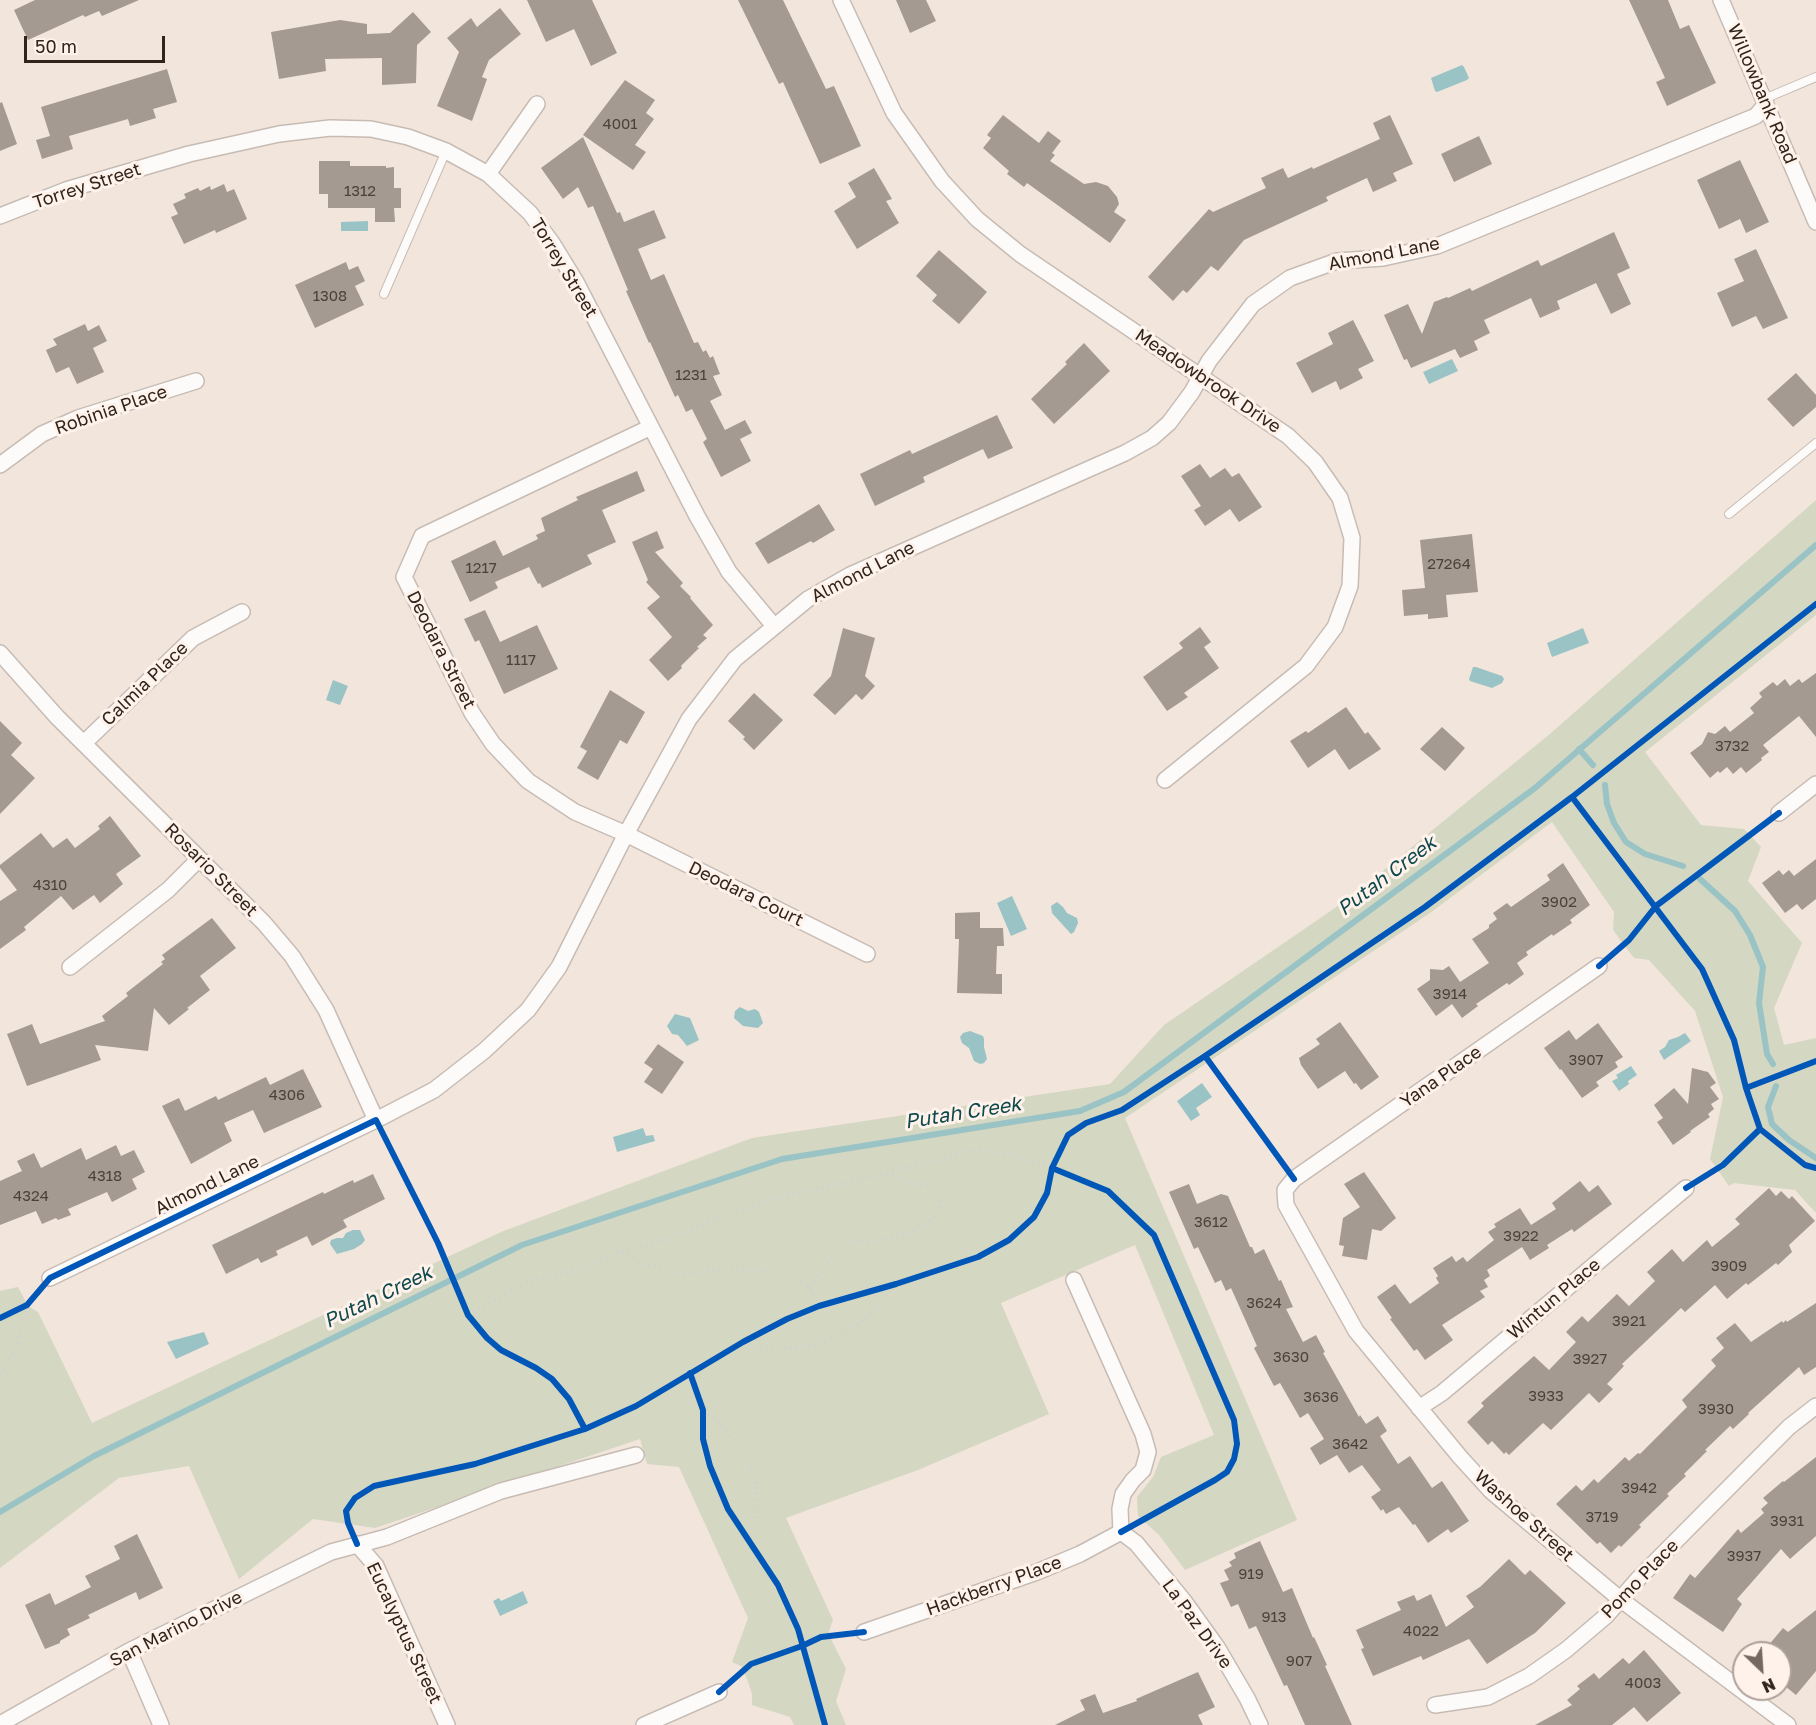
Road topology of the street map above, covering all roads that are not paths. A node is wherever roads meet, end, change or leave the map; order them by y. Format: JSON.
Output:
{"nodes":[{"id":1,"x":841,"y":0,"type":"edge"},
{"id":2,"x":1721,"y":0,"type":"edge"},
{"id":3,"x":1816,"y":77,"type":"edge"},
{"id":4,"x":1765,"y":102,"type":"junction"},
{"id":5,"x":537,"y":104,"type":"dead end"},
{"id":6,"x":446,"y":151,"type":"junction"},
{"id":7,"x":488,"y":174,"type":"junction"},
{"id":8,"x":0,"y":216,"type":"edge"},
{"id":9,"x":1816,"y":222,"type":"edge"},
{"id":10,"x":384,"y":294,"type":"dead end"},
{"id":11,"x":1201,"y":377,"type":"junction"},
{"id":12,"x":196,"y":381,"type":"dead end"},
{"id":13,"x":651,"y":427,"type":"junction"},
{"id":14,"x":1816,"y":443,"type":"edge"},
{"id":15,"x":0,"y":465,"type":"edge"},
{"id":16,"x":1729,"y":514,"type":"dead end"},
{"id":17,"x":242,"y":612,"type":"dead end"},
{"id":18,"x":774,"y":626,"type":"junction"},
{"id":19,"x":0,"y":652,"type":"edge"},
{"id":20,"x":84,"y":743,"type":"junction"},
{"id":21,"x":1165,"y":780,"type":"dead end"},
{"id":22,"x":1816,"y":784,"type":"edge"},
{"id":23,"x":1779,"y":813,"type":"dead end"},
{"id":24,"x":626,"y":834,"type":"junction"},
{"id":25,"x":199,"y":859,"type":"junction"},
{"id":26,"x":867,"y":954,"type":"dead end"},
{"id":27,"x":1599,"y":966,"type":"dead end"},
{"id":28,"x":70,"y":967,"type":"dead end"},
{"id":29,"x":376,"y":1120,"type":"junction"},
{"id":30,"x":1686,"y":1188,"type":"dead end"},
{"id":31,"x":1285,"y":1190,"type":"joint"},
{"id":32,"x":50,"y":1278,"type":"road end"},
{"id":33,"x":1074,"y":1280,"type":"dead end"},
{"id":34,"x":1816,"y":1406,"type":"edge"},
{"id":35,"x":1419,"y":1408,"type":"junction"},
{"id":36,"x":636,"y":1455,"type":"dead end"},
{"id":37,"x":1121,"y":1532,"type":"junction"},
{"id":38,"x":357,"y":1544,"type":"junction"},
{"id":39,"x":1620,"y":1599,"type":"junction"},
{"id":40,"x":864,"y":1632,"type":"dead end"},
{"id":41,"x":129,"y":1651,"type":"junction"},
{"id":42,"x":719,"y":1692,"type":"dead end"},
{"id":43,"x":1435,"y":1705,"type":"dead end"},
{"id":44,"x":0,"y":1724,"type":"edge"},
{"id":45,"x":161,"y":1725,"type":"edge"},
{"id":46,"x":447,"y":1725,"type":"edge"},
{"id":47,"x":644,"y":1725,"type":"edge"},
{"id":48,"x":1260,"y":1725,"type":"edge"},
{"id":49,"x":1788,"y":1725,"type":"edge"}],
"edges":[{"from":1,"to":11,"type":"street","name":"Meadowbrook Drive"},
{"from":2,"to":4,"type":"street","name":"Willowbank Road"},
{"from":3,"to":4,"type":"lane"},
{"from":4,"to":9,"type":"street","name":"Willowbank Road"},
{"from":4,"to":11,"type":"street","name":"Almond Lane"},
{"from":5,"to":7,"type":"street"},
{"from":6,"to":7,"type":"street","name":"Torrey Street"},
{"from":6,"to":8,"type":"street","name":"Torrey Street"},
{"from":6,"to":10,"type":"lane"},
{"from":7,"to":13,"type":"street","name":"Torrey Street"},
{"from":11,"to":18,"type":"street","name":"Almond Lane"},
{"from":11,"to":21,"type":"street","name":"Meadowbrook Drive"},
{"from":12,"to":15,"type":"street","name":"Robinia Place"},
{"from":13,"to":18,"type":"street","name":"Torrey Street"},
{"from":13,"to":24,"type":"street","name":"Deodara Street"},
{"from":14,"to":16,"type":"lane"},
{"from":17,"to":20,"type":"street","name":"Calmia Place"},
{"from":18,"to":24,"type":"street","name":"Almond Lane"},
{"from":19,"to":20,"type":"street","name":"Rosario Street"},
{"from":20,"to":25,"type":"street","name":"Rosario Street"},
{"from":22,"to":23,"type":"street"},
{"from":24,"to":26,"type":"street","name":"Deodara Court"},
{"from":24,"to":29,"type":"street","name":"Almond Lane"},
{"from":25,"to":28,"type":"street"},
{"from":25,"to":29,"type":"street","name":"Rosario Street"},
{"from":27,"to":31,"type":"street","name":"Yana Place"},
{"from":29,"to":32,"type":"street","name":"Almond Lane"},
{"from":30,"to":35,"type":"street","name":"Wintun Place"},
{"from":31,"to":35,"type":"street","name":"Washoe Street"},
{"from":33,"to":37,"type":"street"},
{"from":34,"to":39,"type":"street","name":"Pomo Place"},
{"from":35,"to":39,"type":"street","name":"Washoe Street"},
{"from":36,"to":38,"type":"street","name":"San Marino Drive"},
{"from":37,"to":40,"type":"street","name":"Hackberry Place"},
{"from":37,"to":48,"type":"street","name":"La Paz Drive"},
{"from":38,"to":41,"type":"street","name":"San Marino Drive"},
{"from":38,"to":46,"type":"street","name":"Eucalyptus Street"},
{"from":39,"to":43,"type":"street","name":"Pomo Place"},
{"from":39,"to":49,"type":"street","name":"Washoe Street"},
{"from":41,"to":44,"type":"street","name":"San Marino Drive"},
{"from":41,"to":45,"type":"street"},
{"from":42,"to":47,"type":"street"}]}
